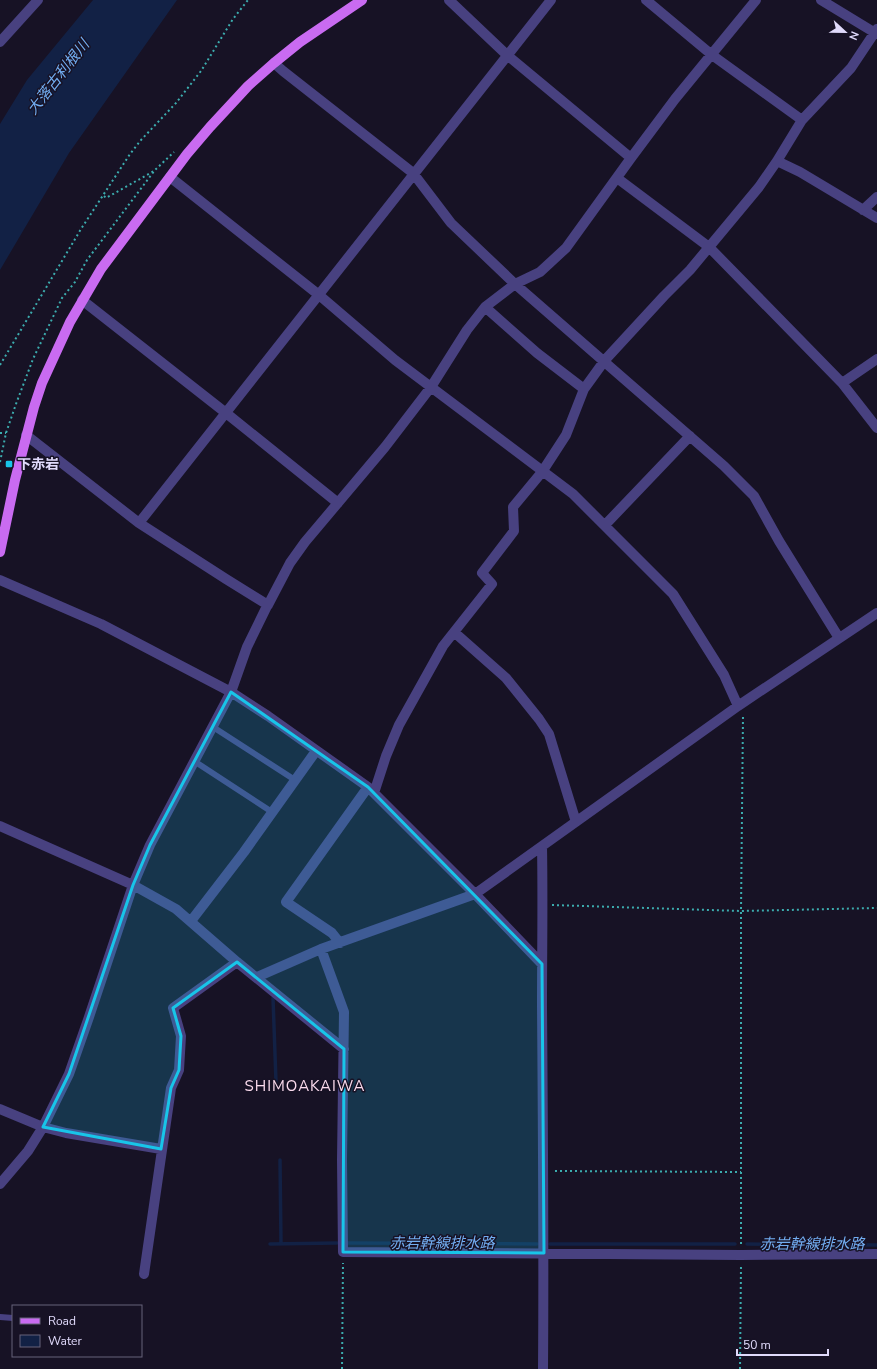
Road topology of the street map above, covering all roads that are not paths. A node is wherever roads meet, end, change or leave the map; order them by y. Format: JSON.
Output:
{"nodes":[{"id":1,"x":38,"y":0,"type":"edge"},
{"id":2,"x":362,"y":0,"type":"edge"},
{"id":3,"x":449,"y":0,"type":"edge"},
{"id":4,"x":551,"y":0,"type":"edge"},
{"id":5,"x":646,"y":0,"type":"edge"},
{"id":6,"x":756,"y":0,"type":"edge"},
{"id":7,"x":821,"y":0,"type":"edge"},
{"id":8,"x":876,"y":32,"type":"edge"},
{"id":9,"x":0,"y":42,"type":"edge"},
{"id":10,"x":507,"y":55,"type":"junction"},
{"id":11,"x":712,"y":55,"type":"junction"},
{"id":12,"x":274,"y":63,"type":"junction"},
{"id":13,"x":802,"y":120,"type":"junction"},
{"id":14,"x":631,"y":158,"type":"junction"},
{"id":15,"x":777,"y":161,"type":"junction"},
{"id":16,"x":413,"y":173,"type":"junction"},
{"id":17,"x":170,"y":177,"type":"junction"},
{"id":18,"x":617,"y":178,"type":"junction"},
{"id":19,"x":877,"y":197,"type":"edge"},
{"id":20,"x":863,"y":210,"type":"junction"},
{"id":21,"x":877,"y":218,"type":"edge"},
{"id":22,"x":709,"y":247,"type":"junction"},
{"id":23,"x":515,"y":284,"type":"junction"},
{"id":24,"x":319,"y":295,"type":"junction"},
{"id":25,"x":82,"y":300,"type":"junction"},
{"id":26,"x":485,"y":307,"type":"junction"},
{"id":27,"x":877,"y":359,"type":"edge"},
{"id":28,"x":605,"y":360,"type":"junction"},
{"id":29,"x":842,"y":383,"type":"junction"},
{"id":30,"x":431,"y":387,"type":"junction"},
{"id":31,"x":584,"y":389,"type":"junction"},
{"id":32,"x":226,"y":413,"type":"junction"},
{"id":33,"x":877,"y":428,"type":"edge"},
{"id":34,"x":26,"y":435,"type":"junction"},
{"id":35,"x":690,"y":436,"type":"junction"},
{"id":36,"x":542,"y":472,"type":"junction"},
{"id":37,"x":338,"y":503,"type":"junction"},
{"id":38,"x":139,"y":522,"type":"junction"},
{"id":39,"x":605,"y":525,"type":"junction"},
{"id":40,"x":0,"y":552,"type":"edge"},
{"id":41,"x":0,"y":580,"type":"edge"},
{"id":42,"x":268,"y":604,"type":"junction"},
{"id":43,"x":877,"y":613,"type":"edge"},
{"id":44,"x":454,"y":632,"type":"junction"},
{"id":45,"x":839,"y":638,"type":"junction"},
{"id":46,"x":230,"y":692,"type":"junction"},
{"id":47,"x":741,"y":705,"type":"junction"},
{"id":48,"x":213,"y":727,"type":"junction"},
{"id":49,"x":316,"y":751,"type":"junction"},
{"id":50,"x":194,"y":761,"type":"junction"},
{"id":51,"x":295,"y":780,"type":"junction"},
{"id":52,"x":371,"y":790,"type":"junction"},
{"id":53,"x":272,"y":812,"type":"junction"},
{"id":54,"x":576,"y":822,"type":"junction"},
{"id":55,"x":0,"y":826,"type":"edge"},
{"id":56,"x":542,"y":846,"type":"junction"},
{"id":57,"x":133,"y":885,"type":"junction"},
{"id":58,"x":475,"y":894,"type":"junction"},
{"id":59,"x":191,"y":921,"type":"junction"},
{"id":60,"x":340,"y":943,"type":"junction"},
{"id":61,"x":321,"y":949,"type":"junction"},
{"id":62,"x":237,"y":962,"type":"junction"},
{"id":63,"x":542,"y":964,"type":"junction"},
{"id":64,"x":257,"y":977,"type":"junction"},
{"id":65,"x":344,"y":1049,"type":"junction"},
{"id":66,"x":0,"y":1109,"type":"edge"},
{"id":67,"x":43,"y":1127,"type":"junction"},
{"id":68,"x":161,"y":1149,"type":"junction"},
{"id":69,"x":0,"y":1184,"type":"edge"},
{"id":70,"x":544,"y":1253,"type":"junction"},
{"id":71,"x":877,"y":1254,"type":"edge"},
{"id":72,"x":144,"y":1274,"type":"dead end"},
{"id":73,"x":0,"y":1317,"type":"edge"},
{"id":74,"x":12,"y":1318,"type":"edge"},
{"id":75,"x":543,"y":1369,"type":"edge"}],
"edges":[{"from":1,"to":9,"type":"street"},
{"from":2,"to":12,"type":"main road"},
{"from":3,"to":10,"type":"street"},
{"from":4,"to":10,"type":"street"},
{"from":5,"to":11,"type":"street"},
{"from":6,"to":11,"type":"street"},
{"from":7,"to":8,"type":"street"},
{"from":8,"to":13,"type":"street"},
{"from":10,"to":14,"type":"street"},
{"from":10,"to":16,"type":"street"},
{"from":11,"to":13,"type":"street"},
{"from":11,"to":14,"type":"street"},
{"from":12,"to":16,"type":"street"},
{"from":12,"to":17,"type":"main road"},
{"from":13,"to":15,"type":"street"},
{"from":14,"to":18,"type":"street"},
{"from":15,"to":20,"type":"street"},
{"from":15,"to":22,"type":"street"},
{"from":16,"to":23,"type":"street"},
{"from":16,"to":24,"type":"street"},
{"from":17,"to":24,"type":"street"},
{"from":17,"to":25,"type":"main road"},
{"from":18,"to":22,"type":"street"},
{"from":18,"to":23,"type":"street"},
{"from":19,"to":20,"type":"street"},
{"from":20,"to":21,"type":"street"},
{"from":22,"to":28,"type":"street"},
{"from":22,"to":29,"type":"street"},
{"from":23,"to":26,"type":"street"},
{"from":23,"to":28,"type":"street"},
{"from":24,"to":30,"type":"street"},
{"from":24,"to":32,"type":"street"},
{"from":25,"to":32,"type":"street"},
{"from":25,"to":34,"type":"main road"},
{"from":26,"to":30,"type":"street"},
{"from":26,"to":31,"type":"street"},
{"from":27,"to":29,"type":"street"},
{"from":28,"to":31,"type":"street"},
{"from":28,"to":35,"type":"street"},
{"from":29,"to":33,"type":"street"},
{"from":30,"to":36,"type":"street"},
{"from":30,"to":37,"type":"street"},
{"from":31,"to":36,"type":"street"},
{"from":32,"to":37,"type":"street"},
{"from":32,"to":38,"type":"street"},
{"from":34,"to":38,"type":"street"},
{"from":34,"to":40,"type":"main road"},
{"from":35,"to":39,"type":"street"},
{"from":35,"to":45,"type":"street"},
{"from":36,"to":39,"type":"street"},
{"from":36,"to":44,"type":"street"},
{"from":37,"to":42,"type":"street"},
{"from":38,"to":42,"type":"street"},
{"from":39,"to":47,"type":"street"},
{"from":41,"to":46,"type":"street"},
{"from":42,"to":46,"type":"street"},
{"from":43,"to":45,"type":"street"},
{"from":44,"to":52,"type":"street"},
{"from":44,"to":54,"type":"street"},
{"from":45,"to":47,"type":"street"},
{"from":46,"to":48,"type":"street"},
{"from":46,"to":49,"type":"street"},
{"from":47,"to":54,"type":"street"},
{"from":48,"to":50,"type":"street"},
{"from":48,"to":51,"type":"lane"},
{"from":49,"to":51,"type":"street"},
{"from":49,"to":52,"type":"street"},
{"from":50,"to":53,"type":"lane"},
{"from":50,"to":57,"type":"street"},
{"from":51,"to":53,"type":"street"},
{"from":52,"to":58,"type":"street"},
{"from":52,"to":60,"type":"street"},
{"from":53,"to":59,"type":"street"},
{"from":54,"to":56,"type":"street"},
{"from":55,"to":57,"type":"street"},
{"from":56,"to":58,"type":"street"},
{"from":56,"to":63,"type":"street"},
{"from":57,"to":59,"type":"street"},
{"from":57,"to":67,"type":"street"},
{"from":58,"to":60,"type":"street"},
{"from":58,"to":63,"type":"street"},
{"from":59,"to":62,"type":"street"},
{"from":60,"to":61,"type":"street"},
{"from":61,"to":64,"type":"street"},
{"from":61,"to":65,"type":"street"},
{"from":62,"to":64,"type":"street"},
{"from":62,"to":68,"type":"street"},
{"from":63,"to":70,"type":"street"},
{"from":64,"to":65,"type":"street"},
{"from":65,"to":70,"type":"street"},
{"from":66,"to":67,"type":"street"},
{"from":67,"to":68,"type":"street"},
{"from":67,"to":69,"type":"street"},
{"from":68,"to":72,"type":"street"},
{"from":70,"to":71,"type":"street"},
{"from":70,"to":75,"type":"street"},
{"from":73,"to":74,"type":"lane"}]}
